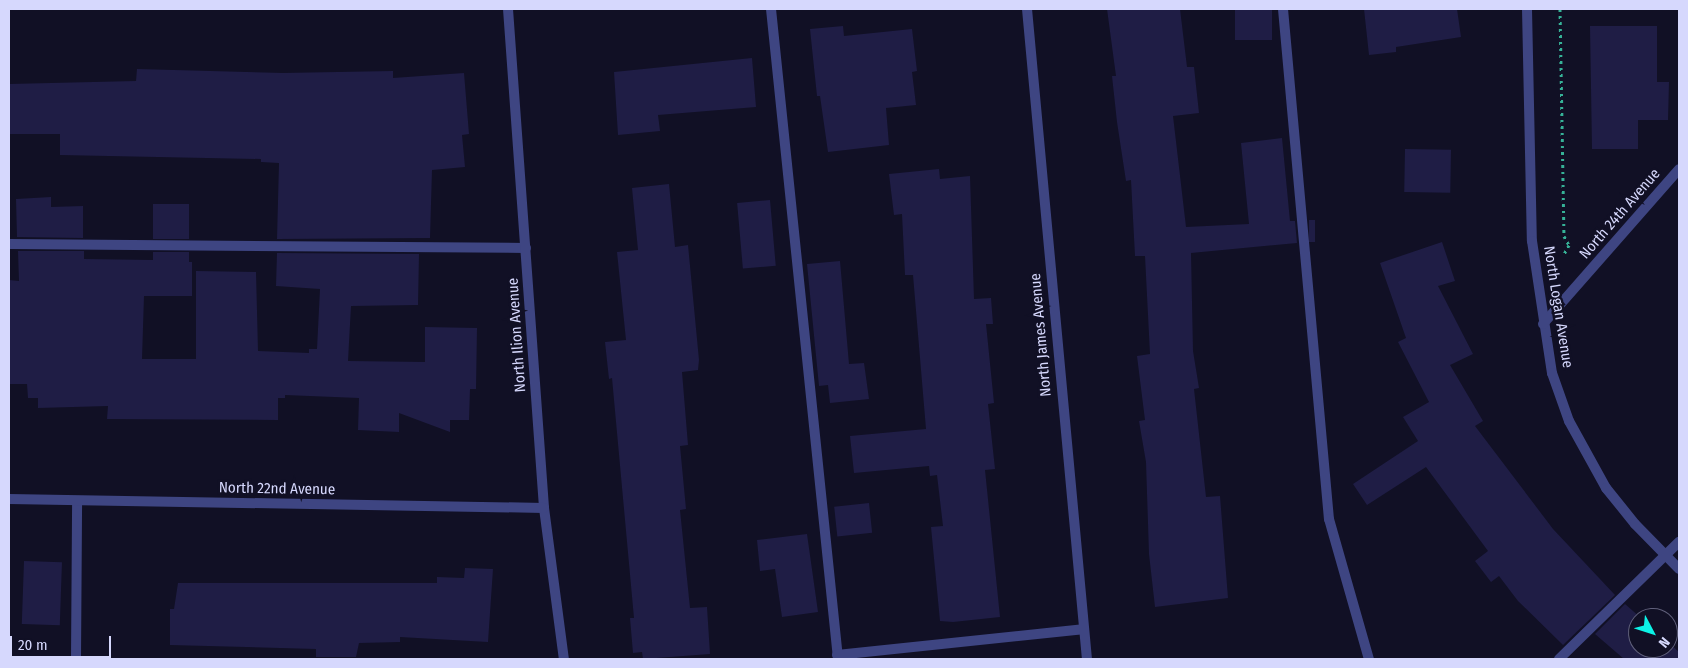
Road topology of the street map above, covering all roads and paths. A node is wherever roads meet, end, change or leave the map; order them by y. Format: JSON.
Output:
{"nodes":[{"id":1,"x":508,"y":9,"type":"edge"},
{"id":2,"x":771,"y":9,"type":"edge"},
{"id":3,"x":1027,"y":9,"type":"edge"},
{"id":4,"x":1284,"y":9,"type":"edge"},
{"id":5,"x":1527,"y":9,"type":"edge"},
{"id":6,"x":1560,"y":9,"type":"edge"},
{"id":7,"x":1679,"y":169,"type":"edge"},
{"id":8,"x":9,"y":244,"type":"edge"},
{"id":9,"x":526,"y":248,"type":"junction"},
{"id":10,"x":1564,"y":254,"type":"dead end"},
{"id":11,"x":1543,"y":324,"type":"junction"},
{"id":12,"x":9,"y":500,"type":"edge"},
{"id":13,"x":77,"y":501,"type":"junction"},
{"id":14,"x":544,"y":508,"type":"junction"},
{"id":15,"x":1679,"y":542,"type":"edge"},
{"id":16,"x":1666,"y":557,"type":"junction"},
{"id":17,"x":1679,"y":569,"type":"edge"},
{"id":18,"x":1083,"y":629,"type":"junction"},
{"id":19,"x":838,"y":657,"type":"edge"},
{"id":20,"x":76,"y":659,"type":"edge"},
{"id":21,"x":564,"y":659,"type":"edge"},
{"id":22,"x":1087,"y":659,"type":"edge"},
{"id":23,"x":1369,"y":659,"type":"edge"},
{"id":24,"x":1559,"y":659,"type":"edge"}],
"edges":[{"from":1,"to":9,"type":"street","name":"North Ilion Avenue"},
{"from":2,"to":19,"type":"street"},
{"from":3,"to":18,"type":"street","name":"North James Avenue"},
{"from":4,"to":23,"type":"street"},
{"from":5,"to":11,"type":"street","name":"North Logan Avenue"},
{"from":6,"to":10,"type":"path"},
{"from":7,"to":11,"type":"street","name":"North 24th Avenue"},
{"from":8,"to":9,"type":"street"},
{"from":9,"to":14,"type":"street","name":"North Ilion Avenue"},
{"from":11,"to":16,"type":"street","name":"North Logan Avenue"},
{"from":12,"to":13,"type":"street","name":"North 22nd Avenue"},
{"from":13,"to":14,"type":"street","name":"North 22nd Avenue"},
{"from":13,"to":20,"type":"street"},
{"from":14,"to":21,"type":"street","name":"North Ilion Avenue"},
{"from":15,"to":16,"type":"street"},
{"from":16,"to":17,"type":"street","name":"North Logan Avenue"},
{"from":16,"to":24,"type":"street"},
{"from":18,"to":19,"type":"street"},
{"from":18,"to":22,"type":"street","name":"North James Avenue"}]}
